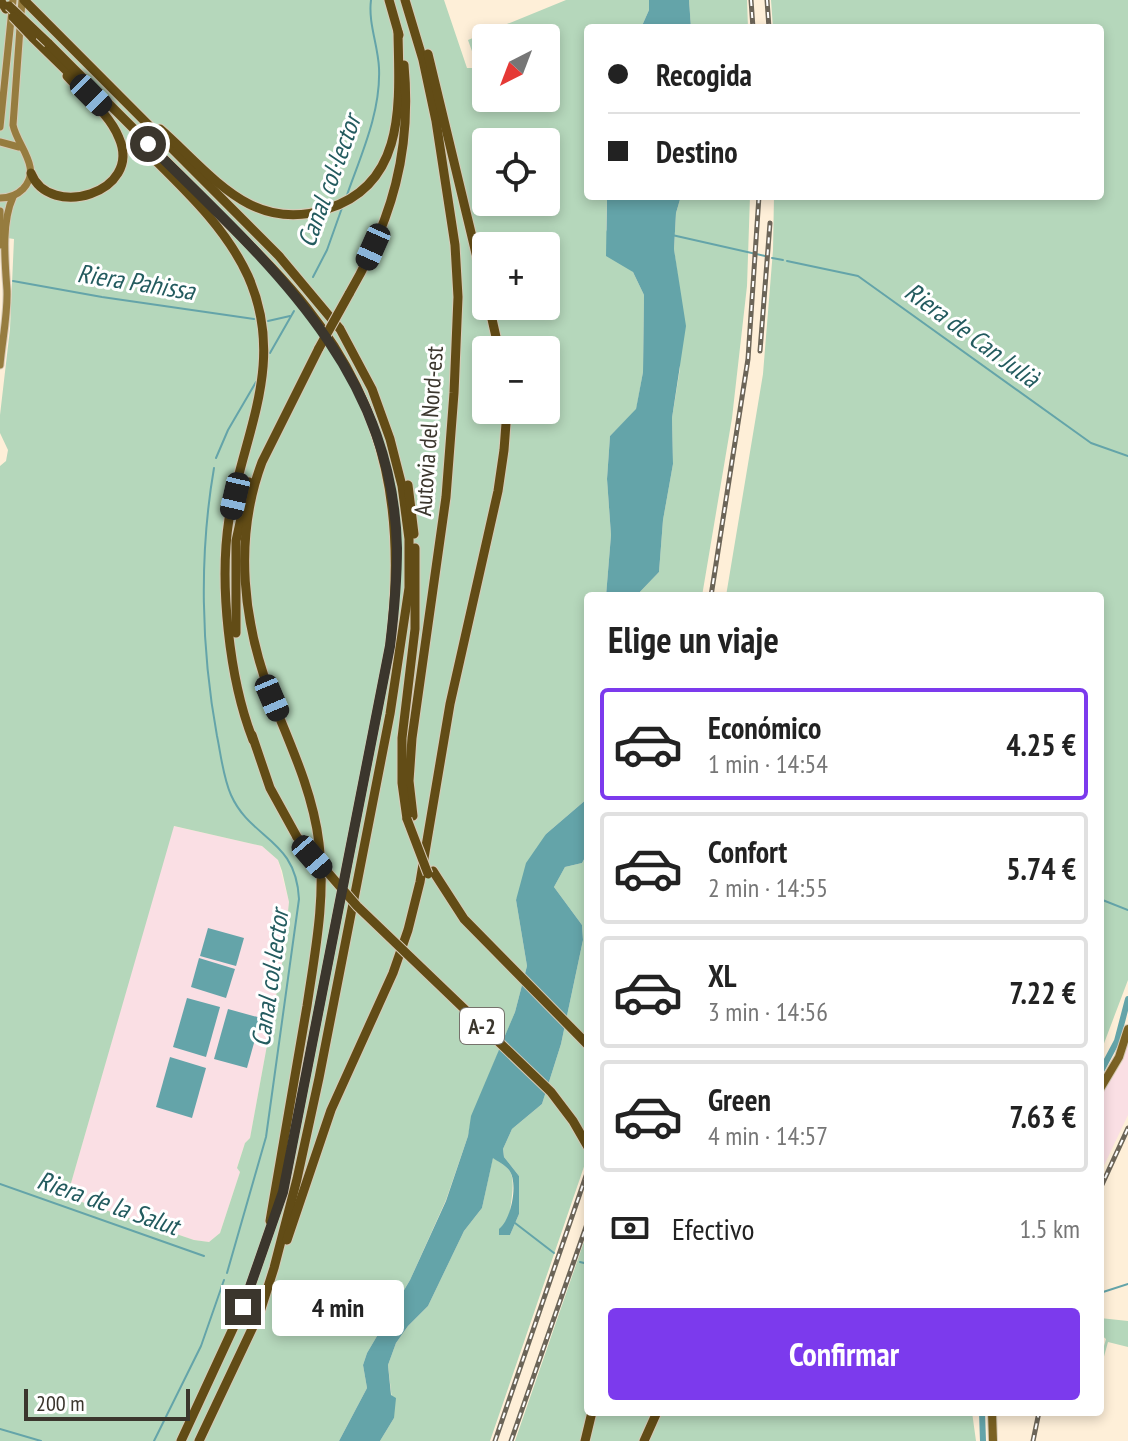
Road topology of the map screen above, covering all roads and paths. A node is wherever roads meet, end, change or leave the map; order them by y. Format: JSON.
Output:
{"nodes":[{"id":1,"x":23,"y":0,"type":"edge"},
{"id":2,"x":389,"y":0,"type":"edge"},
{"id":3,"x":408,"y":0,"type":"edge"},
{"id":4,"x":6,"y":3,"type":"edge"},
{"id":5,"x":398,"y":32,"type":"junction"},
{"id":6,"x":46,"y":47,"type":"junction"},
{"id":7,"x":123,"y":100,"type":"junction"},
{"id":8,"x":0,"y":127,"type":"edge"},
{"id":9,"x":0,"y":142,"type":"edge"},
{"id":10,"x":21,"y":148,"type":"junction"},
{"id":11,"x":31,"y":173,"type":"junction"},
{"id":12,"x":13,"y":197,"type":"junction"},
{"id":13,"x":0,"y":198,"type":"edge"},
{"id":14,"x":0,"y":211,"type":"edge"},
{"id":15,"x":472,"y":243,"type":"edge"},
{"id":16,"x":0,"y":245,"type":"edge"},
{"id":17,"x":319,"y":348,"type":"junction"},
{"id":18,"x":0,"y":365,"type":"edge"},
{"id":19,"x":372,"y":389,"type":"junction"},
{"id":20,"x":506,"y":424,"type":"edge"},
{"id":21,"x":253,"y":740,"type":"junction"},
{"id":22,"x":410,"y":817,"type":"junction"},
{"id":23,"x":1128,"y":1029,"type":"edge"},
{"id":24,"x":584,"y":1041,"type":"edge"},
{"id":25,"x":1104,"y":1082,"type":"edge"},
{"id":26,"x":584,"y":1140,"type":"edge"},
{"id":27,"x":265,"y":1247,"type":"junction"},
{"id":28,"x":274,"y":1268,"type":"junction"},
{"id":29,"x":591,"y":1416,"type":"edge"},
{"id":30,"x":655,"y":1416,"type":"edge"},
{"id":31,"x":992,"y":1416,"type":"edge"},
{"id":32,"x":181,"y":1441,"type":"edge"},
{"id":33,"x":199,"y":1441,"type":"edge"},
{"id":34,"x":585,"y":1441,"type":"edge"},
{"id":35,"x":644,"y":1441,"type":"edge"},
{"id":36,"x":993,"y":1441,"type":"edge"}],
"edges":[{"from":1,"to":7,"type":"highway"},
{"from":1,"to":10,"type":"main road"},
{"from":2,"to":5,"type":"highway","number":"A-2"},
{"from":3,"to":15,"type":"highway"},
{"from":3,"to":22,"type":"highway","name":"Autovia del Nord-est","number":"A-2"},
{"from":4,"to":6,"type":"highway","bridge":true},
{"from":4,"to":6,"type":"highway","bridge":true},
{"from":4,"to":8,"type":"main road"},
{"from":5,"to":7,"type":"highway"},
{"from":5,"to":17,"type":"highway","number":"A-2","bridge":true},
{"from":6,"to":11,"type":"highway"},
{"from":6,"to":21,"type":"highway"},
{"from":6,"to":27,"type":"highway"},
{"from":7,"to":19,"type":"highway"},
{"from":9,"to":10,"type":"main road"},
{"from":10,"to":11,"type":"main road"},
{"from":11,"to":12,"type":"main road"},
{"from":12,"to":13,"type":"main road"},
{"from":12,"to":18,"type":"main road"},
{"from":14,"to":16,"type":"main road"},
{"from":17,"to":21,"type":"highway","number":"A-2"},
{"from":17,"to":27,"type":"highway","number":"A-2"},
{"from":19,"to":22,"type":"highway"},
{"from":19,"to":28,"type":"highway"},
{"from":20,"to":28,"type":"highway"},
{"from":21,"to":26,"type":"highway","number":"A-2","bridge":true},
{"from":22,"to":24,"type":"highway","name":"Autovia del Nord-est","number":"A-2"},
{"from":23,"to":25,"type":"main road"},
{"from":27,"to":32,"type":"highway"},
{"from":28,"to":33,"type":"highway"},
{"from":29,"to":34,"type":"highway"},
{"from":30,"to":35,"type":"highway"},
{"from":31,"to":36,"type":"main road"}]}
